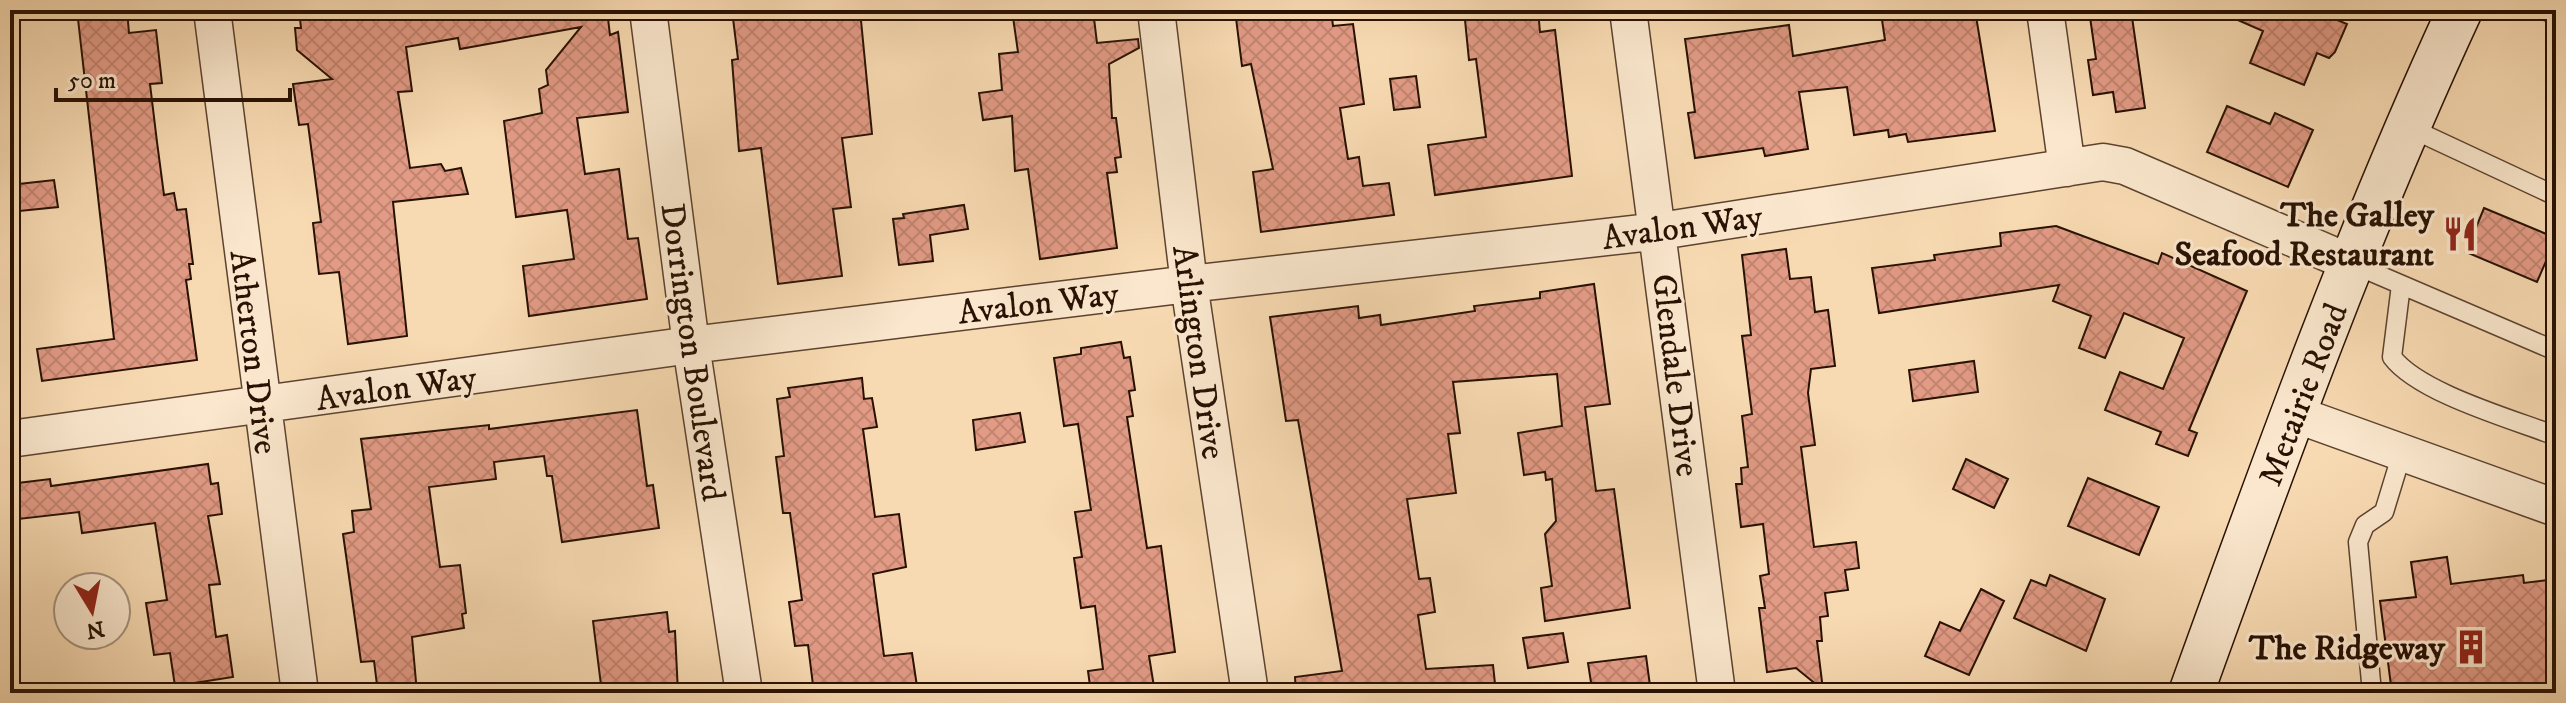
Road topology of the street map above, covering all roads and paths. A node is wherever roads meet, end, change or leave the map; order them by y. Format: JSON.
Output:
{"nodes":[{"id":1,"x":212,"y":10,"type":"edge"},
{"id":2,"x":648,"y":10,"type":"edge"},
{"id":3,"x":1156,"y":10,"type":"edge"},
{"id":4,"x":1628,"y":10,"type":"edge"},
{"id":5,"x":2045,"y":10,"type":"edge"},
{"id":6,"x":2460,"y":10,"type":"edge"},
{"id":7,"x":2544,"y":10,"type":"edge"},
{"id":8,"x":2556,"y":15,"type":"edge"},
{"id":9,"x":2408,"y":127,"type":"junction"},
{"id":10,"x":2067,"y":168,"type":"junction"},
{"id":11,"x":2556,"y":196,"type":"edge"},
{"id":12,"x":1660,"y":231,"type":"junction"},
{"id":13,"x":2353,"y":264,"type":"junction"},
{"id":14,"x":1189,"y":284,"type":"junction"},
{"id":15,"x":2401,"y":285,"type":"junction"},
{"id":16,"x":691,"y":345,"type":"junction"},
{"id":17,"x":2556,"y":351,"type":"edge"},
{"id":18,"x":261,"y":406,"type":"junction"},
{"id":19,"x":2292,"y":413,"type":"junction"},
{"id":20,"x":2556,"y":436,"type":"edge"},
{"id":21,"x":10,"y":439,"type":"edge"},
{"id":22,"x":2402,"y":453,"type":"junction"},
{"id":23,"x":2556,"y":508,"type":"edge"},
{"id":24,"x":300,"y":693,"type":"edge"},
{"id":25,"x":744,"y":693,"type":"edge"},
{"id":26,"x":1250,"y":693,"type":"edge"},
{"id":27,"x":1717,"y":693,"type":"edge"},
{"id":28,"x":2191,"y":693,"type":"edge"},
{"id":29,"x":2372,"y":693,"type":"edge"}],
"edges":[{"from":1,"to":18,"type":"street","name":"Atherton Drive"},
{"from":2,"to":16,"type":"street","name":"Dorrington Boulevard"},
{"from":3,"to":14,"type":"street","name":"Arlington Drive"},
{"from":4,"to":12,"type":"street","name":"Glendale Drive"},
{"from":5,"to":10,"type":"street"},
{"from":6,"to":9,"type":"main road","name":"Metairie Road"},
{"from":7,"to":8,"type":"lane"},
{"from":9,"to":11,"type":"lane"},
{"from":9,"to":13,"type":"main road","name":"Metairie Road"},
{"from":10,"to":12,"type":"street","name":"Avalon Way"},
{"from":10,"to":13,"type":"street","name":"Avalon Way"},
{"from":12,"to":14,"type":"street","name":"Avalon Way"},
{"from":12,"to":27,"type":"street","name":"Glendale Drive"},
{"from":13,"to":15,"type":"lane"},
{"from":13,"to":19,"type":"main road","name":"Metairie Road"},
{"from":14,"to":16,"type":"street","name":"Avalon Way"},
{"from":14,"to":26,"type":"street","name":"Arlington Drive"},
{"from":15,"to":17,"type":"lane"},
{"from":15,"to":20,"type":"lane"},
{"from":16,"to":18,"type":"street","name":"Avalon Way"},
{"from":16,"to":25,"type":"street","name":"Dorrington Boulevard"},
{"from":18,"to":21,"type":"street","name":"Avalon Way"},
{"from":18,"to":24,"type":"street","name":"Atherton Drive"},
{"from":19,"to":22,"type":"street"},
{"from":19,"to":28,"type":"main road","name":"Metairie Road"},
{"from":22,"to":23,"type":"street"},
{"from":22,"to":29,"type":"lane"}]}
